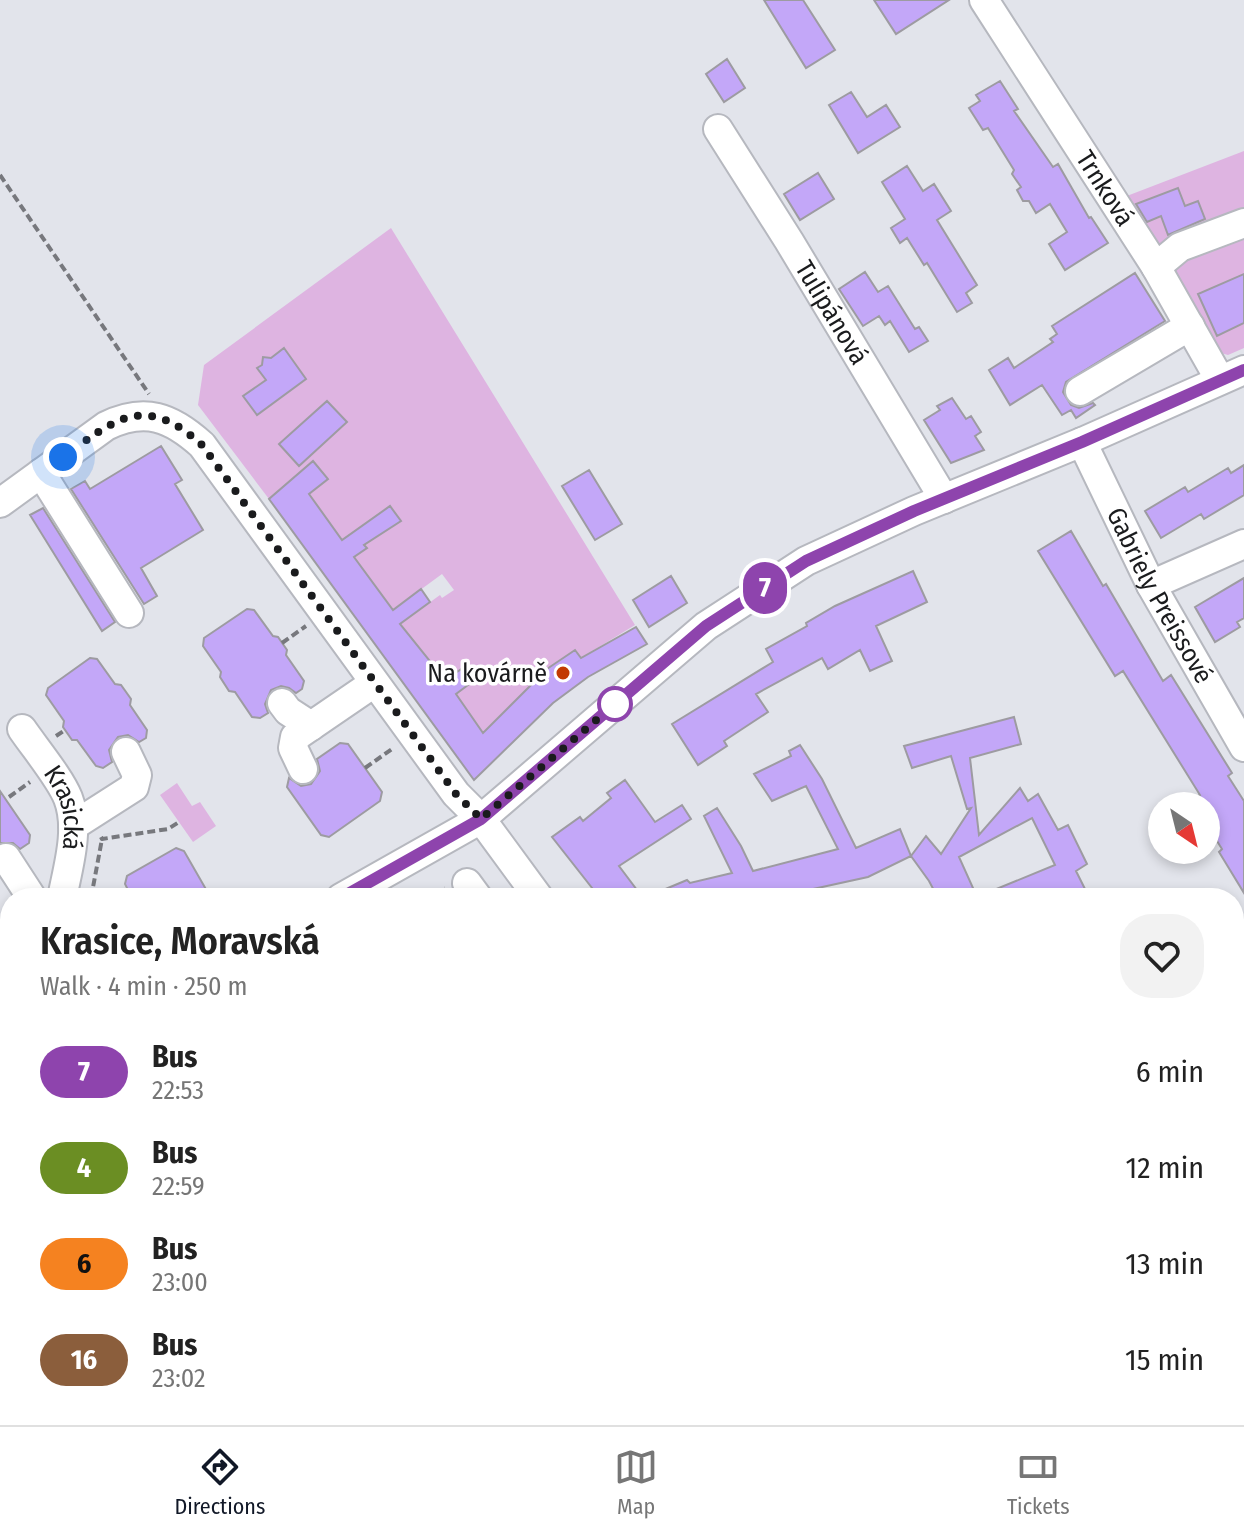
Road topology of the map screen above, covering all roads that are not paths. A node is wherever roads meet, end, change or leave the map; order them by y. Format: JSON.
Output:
{"nodes":[{"id":1,"x":984,"y":0,"type":"edge"},
{"id":2,"x":718,"y":129,"type":"dead end"},
{"id":3,"x":1244,"y":223,"type":"edge"},
{"id":4,"x":1156,"y":267,"type":"junction"},
{"id":5,"x":1190,"y":326,"type":"junction"},
{"id":6,"x":1232,"y":375,"type":"edge"},
{"id":7,"x":1080,"y":391,"type":"dead end"},
{"id":8,"x":1082,"y":442,"type":"junction"},
{"id":9,"x":41,"y":473,"type":"junction"},
{"id":10,"x":944,"y":499,"type":"junction"},
{"id":11,"x":0,"y":503,"type":"edge"},
{"id":12,"x":1244,"y":544,"type":"edge"},
{"id":13,"x":1151,"y":585,"type":"junction"},
{"id":14,"x":129,"y":613,"type":"dead end"},
{"id":15,"x":374,"y":683,"type":"junction"},
{"id":16,"x":282,"y":703,"type":"dead end"},
{"id":17,"x":311,"y":726,"type":"junction"},
{"id":18,"x":22,"y":729,"type":"dead end"},
{"id":19,"x":1244,"y":747,"type":"edge"},
{"id":20,"x":126,"y":752,"type":"dead end"},
{"id":21,"x":303,"y":769,"type":"dead end"},
{"id":22,"x":481,"y":819,"type":"junction"},
{"id":23,"x":73,"y":826,"type":"junction"},
{"id":24,"x":6,"y":858,"type":"dead end"},
{"id":25,"x":26,"y":888,"type":"edge"},
{"id":26,"x":64,"y":888,"type":"edge"},
{"id":27,"x":359,"y":888,"type":"edge"},
{"id":28,"x":532,"y":888,"type":"edge"}],
"edges":[{"from":1,"to":4,"type":"street","name":"Trnková"},
{"from":2,"to":10,"type":"street","name":"Tulipánová"},
{"from":3,"to":4,"type":"street"},
{"from":4,"to":5,"type":"street","name":"Trnková"},
{"from":5,"to":6,"type":"street","name":"Trnková"},
{"from":5,"to":7,"type":"street"},
{"from":6,"to":8,"type":"street"},
{"from":8,"to":10,"type":"street"},
{"from":8,"to":13,"type":"street","name":"Gabriely Preissové"},
{"from":9,"to":11,"type":"street"},
{"from":9,"to":14,"type":"street"},
{"from":9,"to":15,"type":"street"},
{"from":10,"to":22,"type":"street"},
{"from":12,"to":13,"type":"street"},
{"from":13,"to":19,"type":"street","name":"Gabriely Preissové"},
{"from":15,"to":17,"type":"street"},
{"from":15,"to":22,"type":"street"},
{"from":16,"to":17,"type":"street"},
{"from":17,"to":21,"type":"street"},
{"from":18,"to":23,"type":"street","name":"Krasická"},
{"from":20,"to":23,"type":"street"},
{"from":22,"to":27,"type":"street"},
{"from":22,"to":28,"type":"street"},
{"from":23,"to":26,"type":"street","name":"Krasická"},
{"from":24,"to":25,"type":"street"}]}
